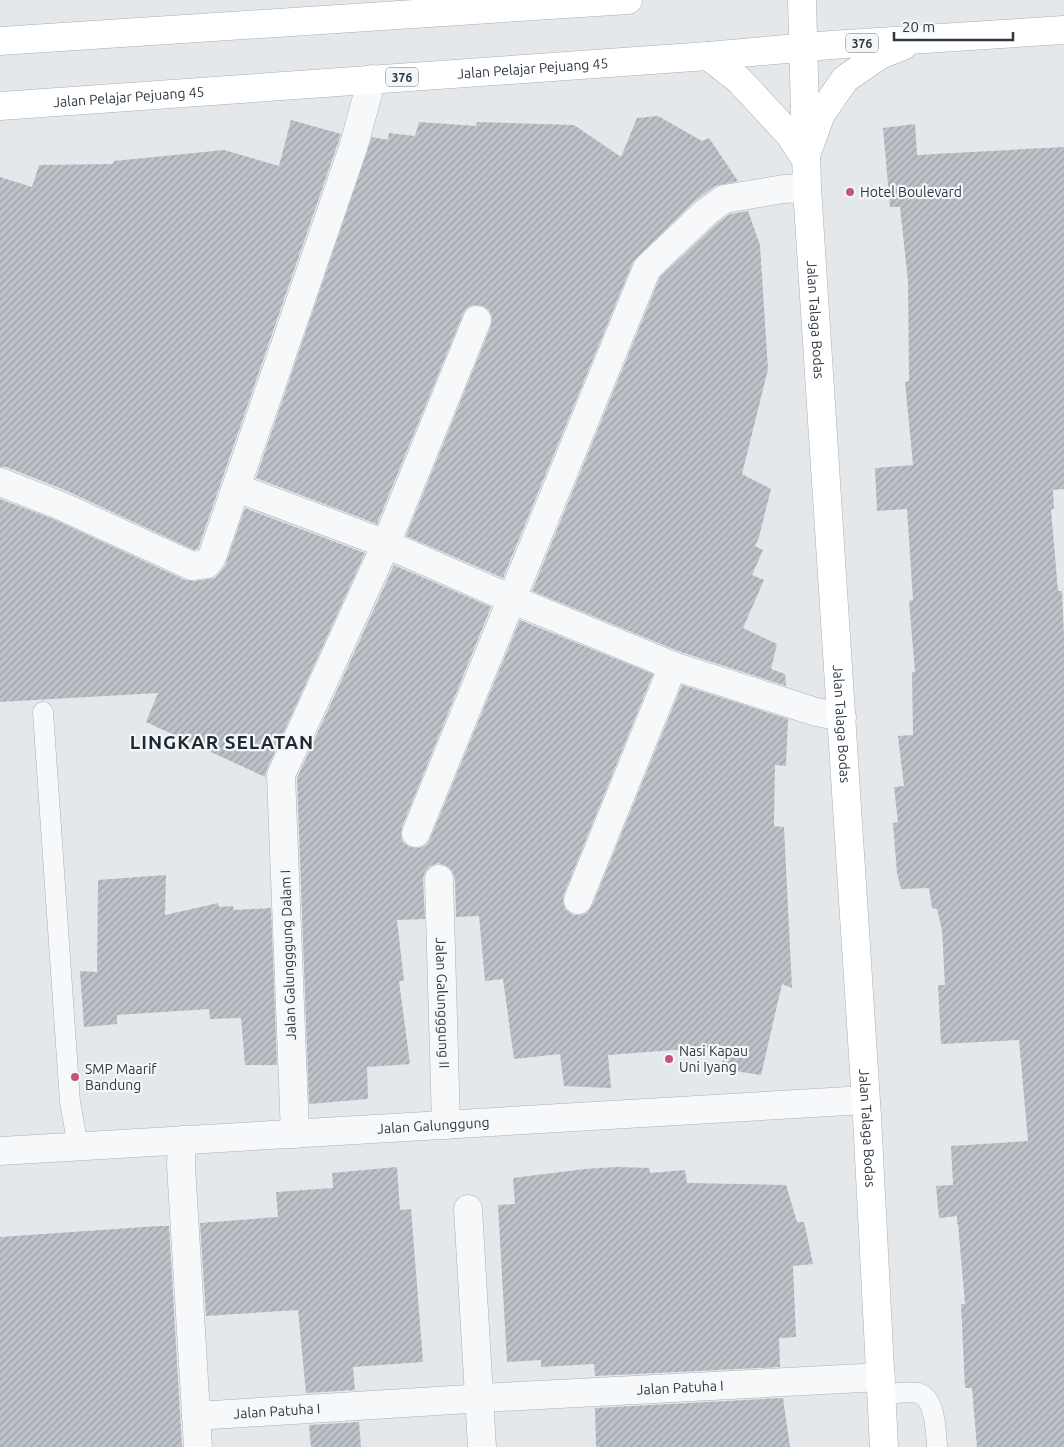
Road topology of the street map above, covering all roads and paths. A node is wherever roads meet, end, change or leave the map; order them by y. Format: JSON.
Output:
{"nodes":[{"id":1,"x":628,"y":0,"type":"edge"},
{"id":2,"x":802,"y":0,"type":"edge"},
{"id":3,"x":1064,"y":30,"type":"edge"},
{"id":4,"x":921,"y":39,"type":"junction"},
{"id":5,"x":0,"y":41,"type":"edge"},
{"id":6,"x":804,"y":47,"type":"junction"},
{"id":7,"x":708,"y":56,"type":"junction"},
{"id":8,"x":372,"y":80,"type":"junction"},
{"id":9,"x":0,"y":106,"type":"edge"},
{"id":10,"x":805,"y":158,"type":"junction"},
{"id":11,"x":807,"y":188,"type":"junction"},
{"id":12,"x":476,"y":320,"type":"dead end"},
{"id":13,"x":0,"y":482,"type":"edge"},
{"id":14,"x":237,"y":488,"type":"junction"},
{"id":15,"x":386,"y":544,"type":"junction"},
{"id":16,"x":511,"y":599,"type":"junction"},
{"id":17,"x":673,"y":666,"type":"junction"},
{"id":18,"x":43,"y":712,"type":"dead end"},
{"id":19,"x":842,"y":717,"type":"junction"},
{"id":20,"x":416,"y":833,"type":"dead end"},
{"id":21,"x":439,"y":879,"type":"dead end"},
{"id":22,"x":578,"y":900,"type":"dead end"},
{"id":23,"x":866,"y":1100,"type":"junction"},
{"id":24,"x":446,"y":1126,"type":"junction"},
{"id":25,"x":295,"y":1134,"type":"junction"},
{"id":26,"x":182,"y":1140,"type":"junction"},
{"id":27,"x":78,"y":1147,"type":"junction"},
{"id":28,"x":0,"y":1151,"type":"edge"},
{"id":29,"x":468,"y":1209,"type":"dead end"},
{"id":30,"x":881,"y":1385,"type":"junction"},
{"id":31,"x":479,"y":1399,"type":"junction"},
{"id":32,"x":196,"y":1416,"type":"junction"},
{"id":33,"x":198,"y":1447,"type":"edge"},
{"id":34,"x":482,"y":1447,"type":"edge"},
{"id":35,"x":884,"y":1447,"type":"edge"},
{"id":36,"x":937,"y":1447,"type":"edge"}],
"edges":[{"from":1,"to":5,"type":"main road"},
{"from":2,"to":6,"type":"main road","name":"Jalan Talaga Bodas"},
{"from":3,"to":4,"type":"main road","name":"Jalan Pelajar Pejuang 45","number":"376"},
{"from":4,"to":6,"type":"main road","name":"Jalan Pelajar Pejuang 45","number":"376"},
{"from":4,"to":10,"type":"main road"},
{"from":6,"to":7,"type":"main road","name":"Jalan Pelajar Pejuang 45","number":"376"},
{"from":6,"to":10,"type":"main road","name":"Jalan Talaga Bodas"},
{"from":7,"to":8,"type":"main road","name":"Jalan Pelajar Pejuang 45","number":"376"},
{"from":7,"to":10,"type":"main road"},
{"from":8,"to":9,"type":"main road","name":"Jalan Pelajar Pejuang 45","number":"376"},
{"from":8,"to":14,"type":"street"},
{"from":10,"to":11,"type":"main road","name":"Jalan Talaga Bodas"},
{"from":11,"to":16,"type":"street"},
{"from":11,"to":19,"type":"main road","name":"Jalan Talaga Bodas"},
{"from":12,"to":15,"type":"street"},
{"from":13,"to":14,"type":"street"},
{"from":14,"to":15,"type":"street"},
{"from":15,"to":16,"type":"street"},
{"from":15,"to":25,"type":"street","name":"Jalan Galungggung Dalam I"},
{"from":16,"to":17,"type":"street"},
{"from":16,"to":20,"type":"street"},
{"from":17,"to":19,"type":"street"},
{"from":17,"to":22,"type":"street"},
{"from":18,"to":27,"type":"lane"},
{"from":19,"to":23,"type":"main road","name":"Jalan Talaga Bodas"},
{"from":21,"to":24,"type":"street","name":"Jalan Galungggung II"},
{"from":23,"to":24,"type":"street","name":"Jalan Galunggung"},
{"from":23,"to":30,"type":"main road","name":"Jalan Talaga Bodas"},
{"from":24,"to":25,"type":"street","name":"Jalan Galunggung"},
{"from":25,"to":26,"type":"street","name":"Jalan Galunggung"},
{"from":26,"to":27,"type":"street","name":"Jalan Galunggung"},
{"from":26,"to":32,"type":"street"},
{"from":27,"to":28,"type":"street","name":"Jalan Galunggung"},
{"from":29,"to":31,"type":"street"},
{"from":30,"to":31,"type":"street","name":"Jalan Patuha I"},
{"from":30,"to":35,"type":"main road","name":"Jalan Talaga Bodas"},
{"from":30,"to":36,"type":"lane"},
{"from":31,"to":32,"type":"street","name":"Jalan Patuha I"},
{"from":31,"to":34,"type":"street"},
{"from":32,"to":33,"type":"street"}]}
